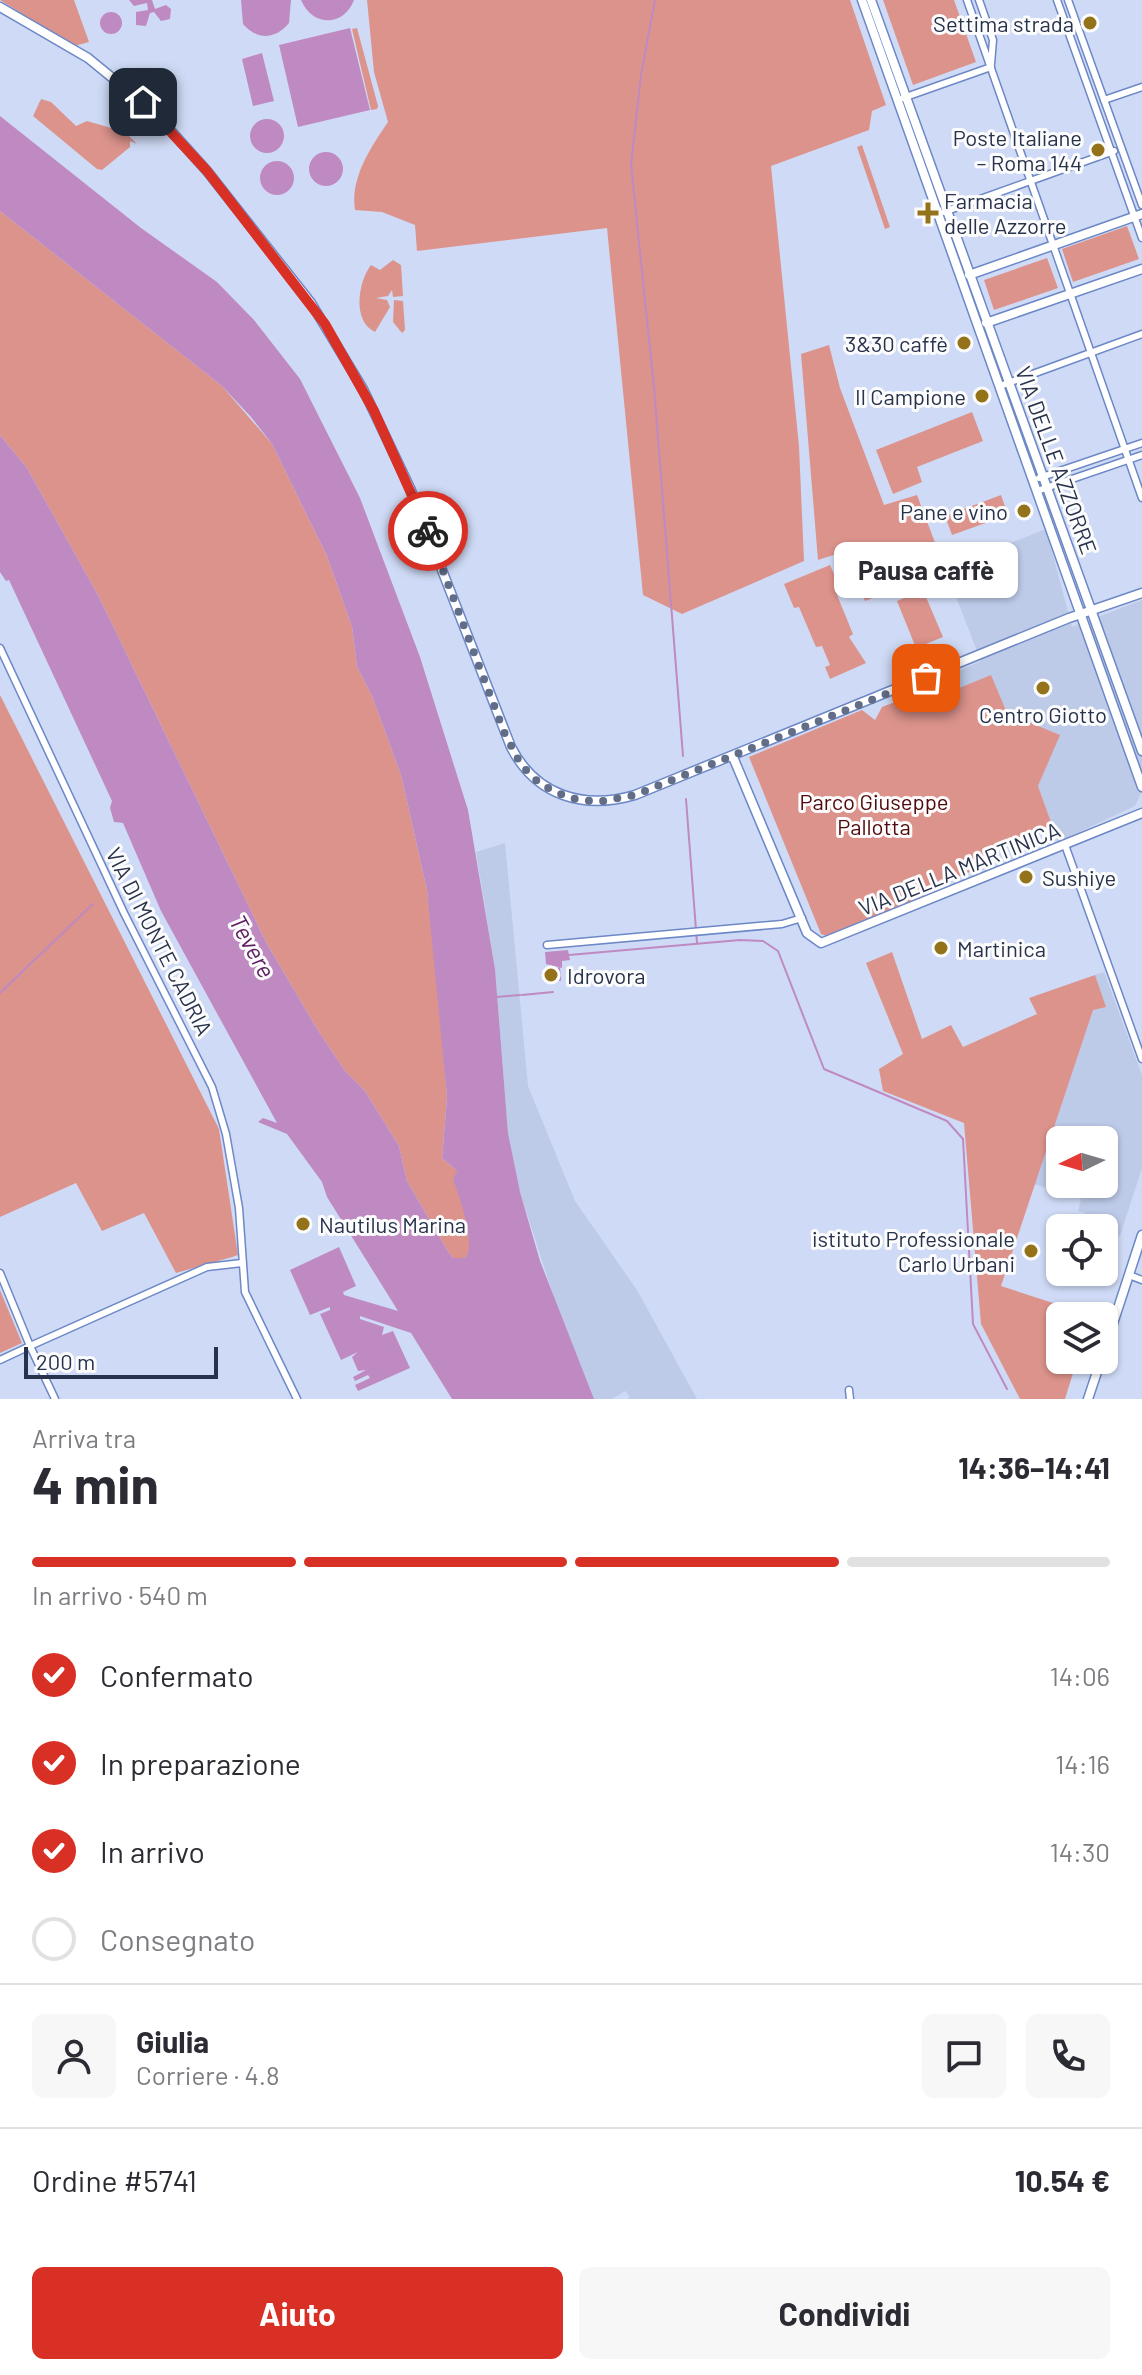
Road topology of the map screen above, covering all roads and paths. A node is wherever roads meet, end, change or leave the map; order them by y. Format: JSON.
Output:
{"nodes":[{"id":1,"x":862,"y":0,"type":"edge"},
{"id":2,"x":871,"y":0,"type":"edge"},
{"id":3,"x":967,"y":0,"type":"edge"},
{"id":4,"x":1057,"y":0,"type":"edge"},
{"id":5,"x":1068,"y":0,"type":"edge"},
{"id":6,"x":981,"y":1,"type":"edge"},
{"id":7,"x":0,"y":7,"type":"edge"},
{"id":8,"x":991,"y":67,"type":"junction"},
{"id":9,"x":1142,"y":87,"type":"edge"},
{"id":10,"x":902,"y":98,"type":"junction"},
{"id":11,"x":1104,"y":100,"type":"junction"},
{"id":12,"x":1094,"y":104,"type":"junction"},
{"id":13,"x":1121,"y":149,"type":"junction"},
{"id":14,"x":1111,"y":153,"type":"junction"},
{"id":15,"x":1031,"y":182,"type":"junction"},
{"id":16,"x":1142,"y":205,"type":"edge"},
{"id":17,"x":948,"y":211,"type":"junction"},
{"id":18,"x":938,"y":214,"type":"junction"},
{"id":19,"x":1138,"y":216,"type":"edge"},
{"id":20,"x":1142,"y":238,"type":"edge"},
{"id":21,"x":1053,"y":245,"type":"junction"},
{"id":22,"x":1142,"y":269,"type":"edge"},
{"id":23,"x":971,"y":274,"type":"junction"},
{"id":24,"x":961,"y":278,"type":"junction"},
{"id":25,"x":1070,"y":293,"type":"junction"},
{"id":26,"x":989,"y":322,"type":"junction"},
{"id":27,"x":978,"y":326,"type":"junction"},
{"id":28,"x":1142,"y":334,"type":"edge"},
{"id":29,"x":1091,"y":353,"type":"junction"},
{"id":30,"x":1010,"y":382,"type":"junction"},
{"id":31,"x":1000,"y":386,"type":"junction"},
{"id":32,"x":1142,"y":443,"type":"edge"},
{"id":33,"x":1125,"y":449,"type":"junction"},
{"id":34,"x":1142,"y":455,"type":"edge"},
{"id":35,"x":1129,"y":459,"type":"junction"},
{"id":36,"x":1044,"y":476,"type":"junction"},
{"id":37,"x":1033,"y":480,"type":"junction"},
{"id":38,"x":1048,"y":487,"type":"junction"},
{"id":39,"x":1037,"y":491,"type":"junction"},
{"id":40,"x":1142,"y":498,"type":"edge"},
{"id":41,"x":1142,"y":593,"type":"edge"},
{"id":42,"x":1092,"y":610,"type":"junction"},
{"id":43,"x":1081,"y":614,"type":"junction"},
{"id":44,"x":0,"y":648,"type":"edge"},
{"id":45,"x":1117,"y":681,"type":"junction"},
{"id":46,"x":1106,"y":685,"type":"junction"},
{"id":47,"x":1138,"y":741,"type":"junction"},
{"id":48,"x":1127,"y":745,"type":"junction"},
{"id":49,"x":1142,"y":751,"type":"edge"},
{"id":50,"x":733,"y":757,"type":"junction"},
{"id":51,"x":1142,"y":787,"type":"edge"},
{"id":52,"x":1142,"y":803,"type":"edge"},
{"id":53,"x":1142,"y":813,"type":"edge"},
{"id":54,"x":1065,"y":845,"type":"junction"},
{"id":55,"x":802,"y":918,"type":"junction"},
{"id":56,"x":547,"y":945,"type":"dead end"},
{"id":57,"x":1142,"y":1059,"type":"edge"},
{"id":58,"x":1142,"y":1235,"type":"edge"},
{"id":59,"x":242,"y":1263,"type":"junction"},
{"id":60,"x":0,"y":1273,"type":"edge"},
{"id":61,"x":1129,"y":1275,"type":"junction"},
{"id":62,"x":1142,"y":1280,"type":"edge"},
{"id":63,"x":1118,"y":1308,"type":"edge"},
{"id":64,"x":30,"y":1346,"type":"junction"},
{"id":65,"x":0,"y":1360,"type":"edge"},
{"id":66,"x":1096,"y":1374,"type":"edge"},
{"id":67,"x":849,"y":1390,"type":"dead end"},
{"id":68,"x":55,"y":1399,"type":"edge"},
{"id":69,"x":297,"y":1399,"type":"edge"},
{"id":70,"x":850,"y":1399,"type":"edge"},
{"id":71,"x":1088,"y":1399,"type":"edge"}],
"edges":[{"from":1,"to":10,"type":"street","name":"VIA DELLE AZZORRE"},
{"from":2,"to":10,"type":"street","name":"VIA DELLE AZZORRE"},
{"from":3,"to":8,"type":"street"},
{"from":4,"to":12,"type":"street"},
{"from":5,"to":11,"type":"street"},
{"from":6,"to":8,"type":"street"},
{"from":7,"to":50,"type":"street"},
{"from":8,"to":10,"type":"street"},
{"from":8,"to":15,"type":"street"},
{"from":9,"to":11,"type":"street"},
{"from":10,"to":17,"type":"street","name":"VIA DELLE AZZORRE"},
{"from":10,"to":18,"type":"street","name":"VIA DELLE AZZORRE"},
{"from":11,"to":12,"type":"street"},
{"from":11,"to":13,"type":"street"},
{"from":12,"to":14,"type":"street"},
{"from":13,"to":14,"type":"street"},
{"from":13,"to":16,"type":"street"},
{"from":14,"to":15,"type":"street"},
{"from":14,"to":19,"type":"street"},
{"from":15,"to":17,"type":"street"},
{"from":15,"to":21,"type":"street"},
{"from":17,"to":18,"type":"street"},
{"from":17,"to":23,"type":"street","name":"VIA DELLE AZZORRE"},
{"from":18,"to":24,"type":"street","name":"VIA DELLE AZZORRE"},
{"from":19,"to":20,"type":"street"},
{"from":19,"to":21,"type":"street"},
{"from":21,"to":23,"type":"street"},
{"from":21,"to":25,"type":"street"},
{"from":22,"to":25,"type":"street"},
{"from":23,"to":24,"type":"street"},
{"from":23,"to":26,"type":"street","name":"VIA DELLE AZZORRE"},
{"from":24,"to":27,"type":"street","name":"VIA DELLE AZZORRE"},
{"from":25,"to":26,"type":"street"},
{"from":25,"to":29,"type":"street"},
{"from":26,"to":27,"type":"street"},
{"from":26,"to":30,"type":"street","name":"VIA DELLE AZZORRE"},
{"from":27,"to":31,"type":"street","name":"VIA DELLE AZZORRE"},
{"from":28,"to":29,"type":"street"},
{"from":29,"to":30,"type":"street"},
{"from":29,"to":33,"type":"street"},
{"from":30,"to":31,"type":"street"},
{"from":30,"to":36,"type":"street","name":"VIA DELLE AZZORRE"},
{"from":31,"to":37,"type":"street","name":"VIA DELLE AZZORRE"},
{"from":32,"to":33,"type":"street"},
{"from":33,"to":35,"type":"street"},
{"from":33,"to":36,"type":"street"},
{"from":34,"to":35,"type":"street"},
{"from":35,"to":38,"type":"street"},
{"from":35,"to":40,"type":"street"},
{"from":36,"to":37,"type":"street"},
{"from":36,"to":38,"type":"street","name":"VIA DELLE AZZORRE"},
{"from":37,"to":39,"type":"street","name":"VIA DELLE AZZORRE"},
{"from":38,"to":39,"type":"street"},
{"from":38,"to":42,"type":"street","name":"VIA DELLE AZZORRE"},
{"from":39,"to":43,"type":"street","name":"VIA DELLE AZZORRE"},
{"from":41,"to":42,"type":"street"},
{"from":42,"to":43,"type":"street"},
{"from":42,"to":45,"type":"street","name":"VIA DELLE AZZORRE"},
{"from":43,"to":46,"type":"street","name":"VIA DELLE AZZORRE"},
{"from":43,"to":50,"type":"street"},
{"from":44,"to":59,"type":"street","name":"VIA DI MONTE CADRIA"},
{"from":45,"to":46,"type":"street"},
{"from":45,"to":47,"type":"street","name":"VIA DELLE AZZORRE"},
{"from":46,"to":48,"type":"street","name":"VIA DELLE AZZORRE"},
{"from":47,"to":48,"type":"street"},
{"from":47,"to":49,"type":"street","name":"VIA DELLE AZZORRE"},
{"from":48,"to":51,"type":"street","name":"VIA DELLE AZZORRE"},
{"from":50,"to":55,"type":"street","name":"VIA DELLA MARTINICA"},
{"from":52,"to":53,"type":"street"},
{"from":53,"to":54,"type":"street","name":"VIA DELLA MARTINICA"},
{"from":54,"to":55,"type":"street","name":"VIA DELLA MARTINICA"},
{"from":54,"to":57,"type":"street"},
{"from":55,"to":56,"type":"street"},
{"from":58,"to":61,"type":"street"},
{"from":59,"to":64,"type":"street"},
{"from":59,"to":69,"type":"street","name":"VIA DI MONTE CADRIA"},
{"from":60,"to":64,"type":"street"},
{"from":61,"to":62,"type":"street"},
{"from":61,"to":63,"type":"street"},
{"from":64,"to":65,"type":"street"},
{"from":64,"to":68,"type":"street"},
{"from":66,"to":71,"type":"street"},
{"from":67,"to":70,"type":"street"}]}
